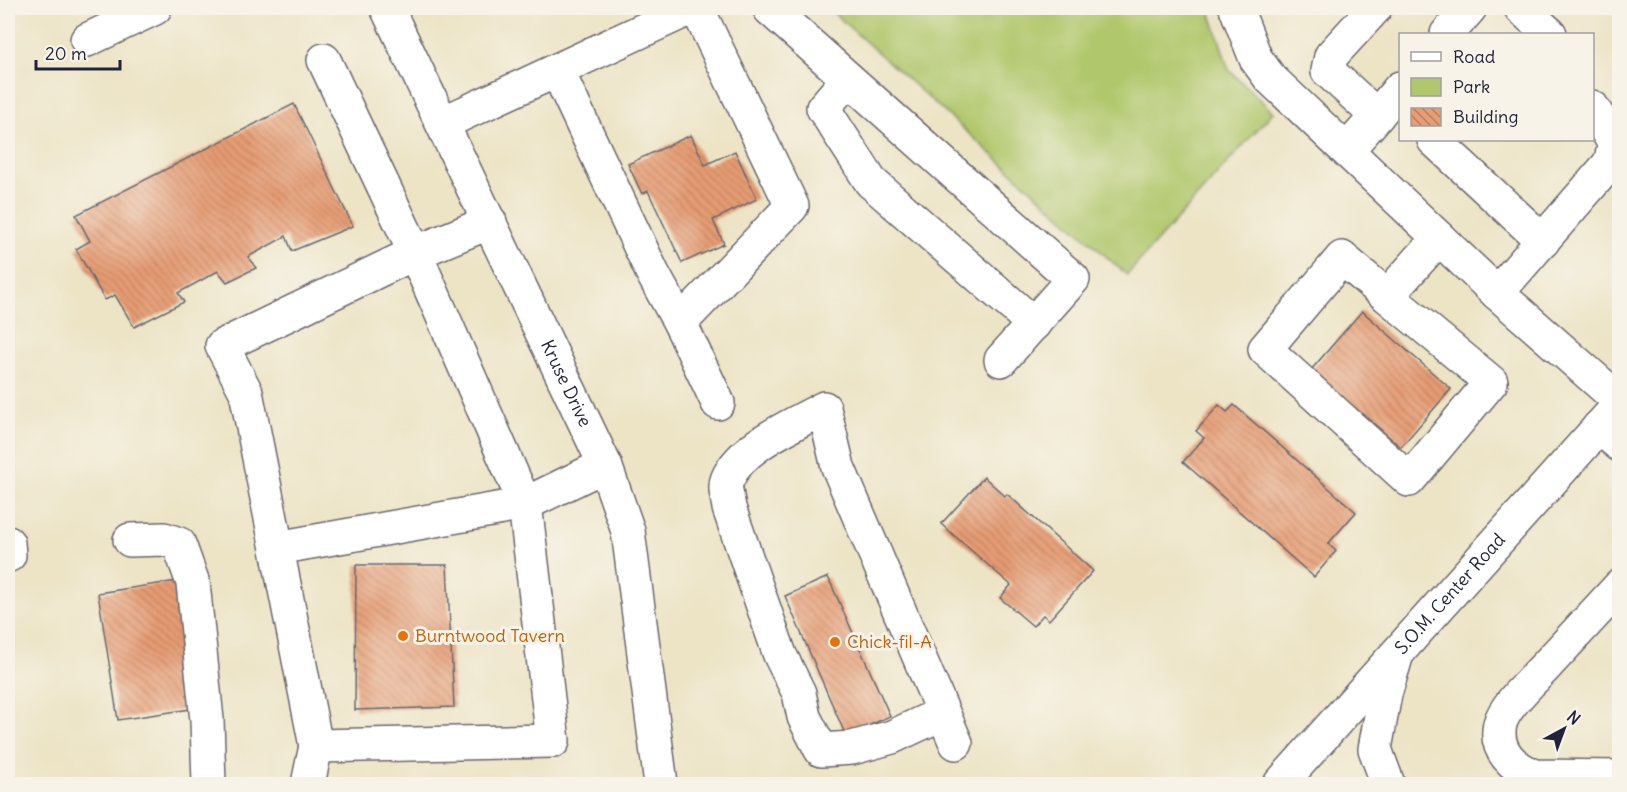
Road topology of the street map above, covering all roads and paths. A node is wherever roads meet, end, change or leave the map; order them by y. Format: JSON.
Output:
{"nodes":[{"id":1,"x":155,"y":8,"type":"edge"},
{"id":2,"x":387,"y":8,"type":"edge"},
{"id":3,"x":691,"y":8,"type":"edge"},
{"id":4,"x":697,"y":8,"type":"edge"},
{"id":5,"x":1236,"y":8,"type":"edge"},
{"id":6,"x":1375,"y":8,"type":"edge"},
{"id":7,"x":1470,"y":8,"type":"edge"},
{"id":8,"x":1521,"y":8,"type":"edge"},
{"id":9,"x":770,"y":9,"type":"dead end"},
{"id":10,"x":1448,"y":33,"type":"edge"},
{"id":11,"x":1549,"y":33,"type":"edge"},
{"id":12,"x":87,"y":39,"type":"dead end"},
{"id":13,"x":324,"y":60,"type":"dead end"},
{"id":14,"x":557,"y":70,"type":"junction"},
{"id":15,"x":848,"y":79,"type":"junction"},
{"id":16,"x":1392,"y":103,"type":"edge"},
{"id":17,"x":1594,"y":109,"type":"edge"},
{"id":18,"x":442,"y":123,"type":"junction"},
{"id":19,"x":1435,"y":141,"type":"edge"},
{"id":20,"x":1347,"y":150,"type":"junction"},
{"id":21,"x":490,"y":222,"type":"junction"},
{"id":22,"x":1439,"y":238,"type":"junction"},
{"id":23,"x":1542,"y":241,"type":"junction"},
{"id":24,"x":415,"y":253,"type":"junction"},
{"id":25,"x":1497,"y":293,"type":"junction"},
{"id":26,"x":1387,"y":296,"type":"junction"},
{"id":27,"x":680,"y":323,"type":"junction"},
{"id":28,"x":1034,"y":324,"type":"junction"},
{"id":29,"x":1001,"y":360,"type":"dead end"},
{"id":30,"x":718,"y":403,"type":"dead end"},
{"id":31,"x":1614,"y":419,"type":"edge"},
{"id":32,"x":605,"y":465,"type":"junction"},
{"id":33,"x":525,"y":504,"type":"junction"},
{"id":34,"x":130,"y":540,"type":"dead end"},
{"id":35,"x":277,"y":548,"type":"junction"},
{"id":36,"x":1620,"y":585,"type":"edge"},
{"id":37,"x":1397,"y":654,"type":"junction"},
{"id":38,"x":943,"y":713,"type":"junction"},
{"id":39,"x":956,"y":743,"type":"dead end"},
{"id":40,"x":316,"y":746,"type":"junction"},
{"id":41,"x":1620,"y":777,"type":"edge"},
{"id":42,"x":209,"y":784,"type":"edge"},
{"id":43,"x":308,"y":784,"type":"edge"},
{"id":44,"x":322,"y":784,"type":"edge"},
{"id":45,"x":661,"y":784,"type":"edge"},
{"id":46,"x":1280,"y":784,"type":"edge"},
{"id":47,"x":1388,"y":784,"type":"edge"}],
"edges":[{"from":1,"to":12,"type":"street"},
{"from":2,"to":18,"type":"street","name":"Kruse Drive"},
{"from":3,"to":14,"type":"street"},
{"from":4,"to":27,"type":"street"},
{"from":5,"to":20,"type":"street"},
{"from":6,"to":16,"type":"street"},
{"from":7,"to":10,"type":"street"},
{"from":8,"to":11,"type":"street"},
{"from":9,"to":15,"type":"street"},
{"from":13,"to":24,"type":"street"},
{"from":14,"to":18,"type":"street"},
{"from":14,"to":27,"type":"street"},
{"from":15,"to":28,"type":"street"},
{"from":15,"to":28,"type":"street"},
{"from":16,"to":20,"type":"street"},
{"from":17,"to":23,"type":"street"},
{"from":18,"to":21,"type":"street","name":"Kruse Drive"},
{"from":19,"to":23,"type":"street"},
{"from":20,"to":22,"type":"street"},
{"from":21,"to":24,"type":"street"},
{"from":21,"to":32,"type":"street","name":"Kruse Drive"},
{"from":22,"to":25,"type":"street"},
{"from":22,"to":26,"type":"street"},
{"from":23,"to":25,"type":"street"},
{"from":24,"to":33,"type":"street"},
{"from":24,"to":35,"type":"street"},
{"from":25,"to":31,"type":"street"},
{"from":26,"to":26,"type":"street"},
{"from":27,"to":30,"type":"street"},
{"from":28,"to":29,"type":"street"},
{"from":31,"to":37,"type":"street","name":"S.O.M. Center Road"},
{"from":32,"to":33,"type":"street"},
{"from":32,"to":45,"type":"street","name":"Kruse Drive"},
{"from":33,"to":35,"type":"street"},
{"from":33,"to":40,"type":"street"},
{"from":34,"to":42,"type":"street"},
{"from":35,"to":40,"type":"street"},
{"from":36,"to":41,"type":"street"},
{"from":37,"to":46,"type":"street","name":"S.O.M. Center Road"},
{"from":37,"to":47,"type":"street"},
{"from":38,"to":38,"type":"street"},
{"from":38,"to":39,"type":"street"},
{"from":40,"to":43,"type":"street"},
{"from":40,"to":44,"type":"street"}]}
